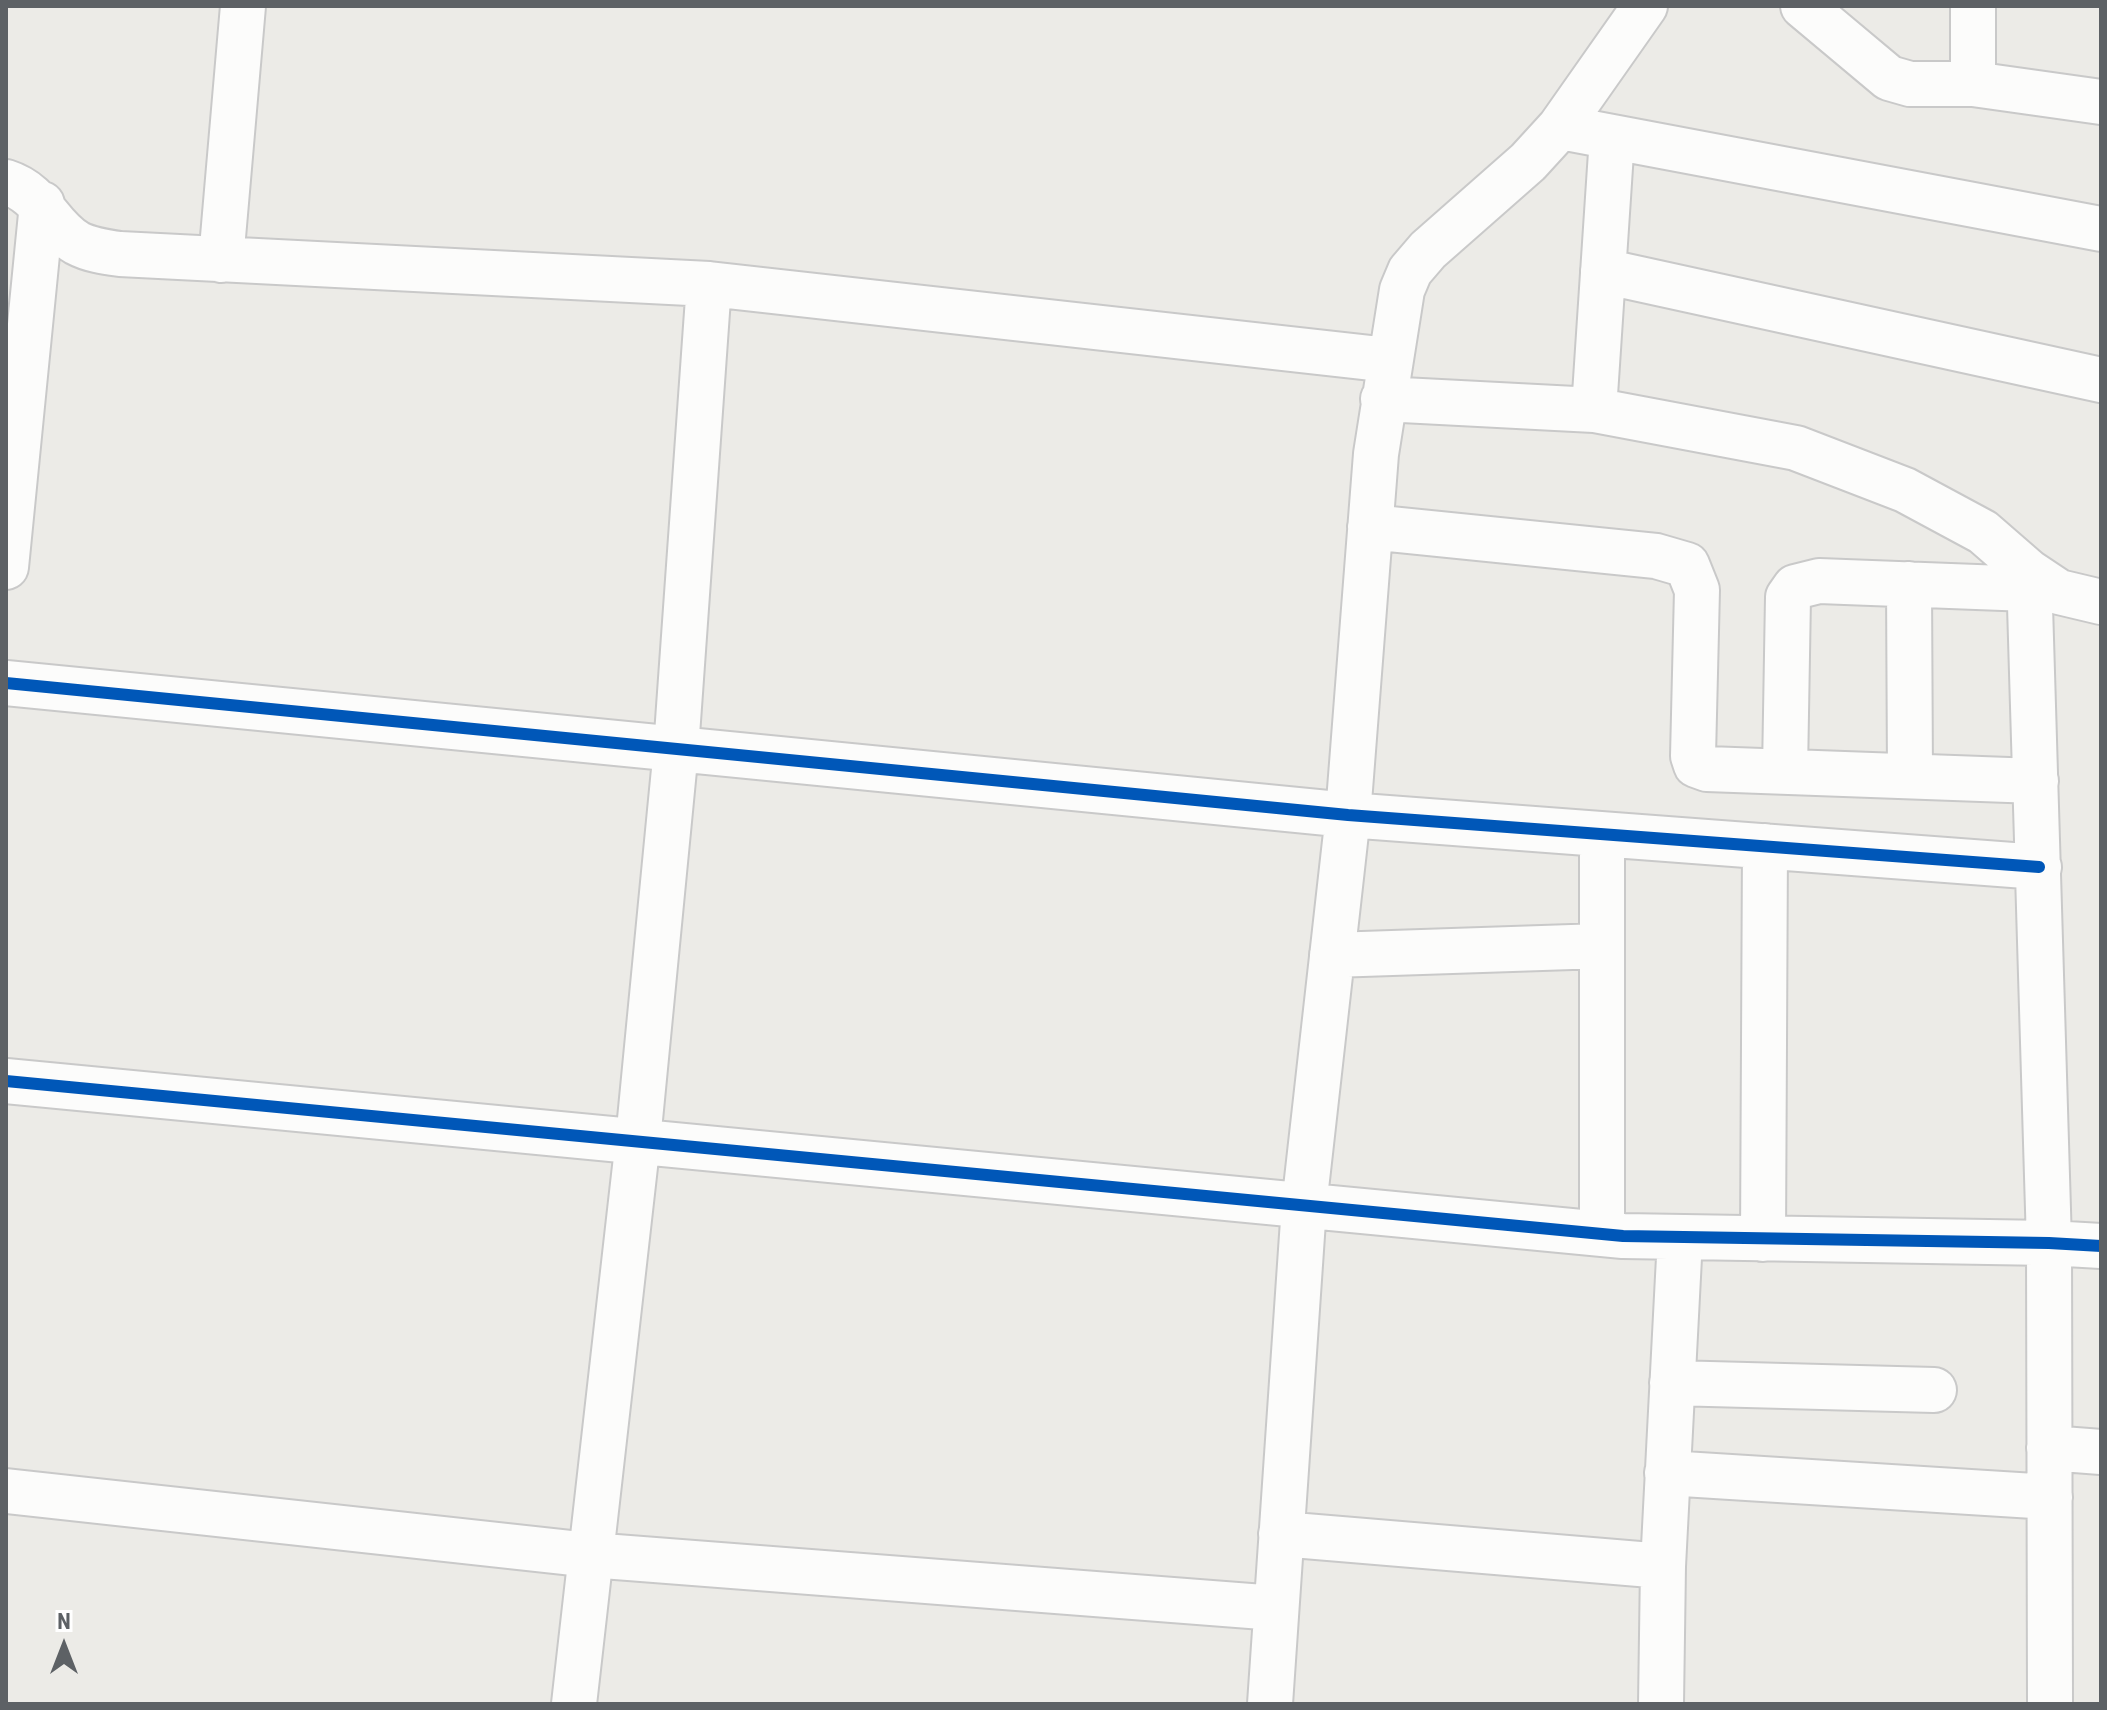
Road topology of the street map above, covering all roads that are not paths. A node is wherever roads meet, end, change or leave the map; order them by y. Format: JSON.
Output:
{"nodes":[{"id":1,"x":243,"y":6,"type":"edge"},
{"id":2,"x":1645,"y":6,"type":"edge"},
{"id":3,"x":1803,"y":6,"type":"edge"},
{"id":4,"x":1973,"y":6,"type":"edge"},
{"id":5,"x":1973,"y":84,"type":"junction"},
{"id":6,"x":2101,"y":102,"type":"edge"},
{"id":7,"x":1560,"y":127,"type":"junction"},
{"id":8,"x":1612,"y":137,"type":"junction"},
{"id":9,"x":24,"y":193,"type":"edge"},
{"id":10,"x":2101,"y":229,"type":"edge"},
{"id":11,"x":221,"y":260,"type":"junction"},
{"id":12,"x":1603,"y":271,"type":"junction"},
{"id":13,"x":709,"y":284,"type":"junction"},
{"id":14,"x":1386,"y":379,"type":"junction"},
{"id":15,"x":2101,"y":380,"type":"edge"},
{"id":16,"x":1594,"y":410,"type":"junction"},
{"id":17,"x":1370,"y":527,"type":"junction"},
{"id":18,"x":6,"y":567,"type":"edge"},
{"id":19,"x":2029,"y":581,"type":"junction"},
{"id":20,"x":1909,"y":584,"type":"junction"},
{"id":21,"x":2101,"y":602,"type":"edge"},
{"id":22,"x":6,"y":683,"type":"edge"},
{"id":23,"x":676,"y":749,"type":"junction"},
{"id":24,"x":1785,"y":771,"type":"junction"},
{"id":25,"x":1910,"y":776,"type":"junction"},
{"id":26,"x":2036,"y":781,"type":"junction"},
{"id":27,"x":1348,"y":815,"type":"junction"},
{"id":28,"x":1602,"y":834,"type":"junction"},
{"id":29,"x":1765,"y":846,"type":"junction"},
{"id":30,"x":2039,"y":867,"type":"junction"},
{"id":31,"x":1602,"y":946,"type":"junction"},
{"id":32,"x":1332,"y":955,"type":"junction"},
{"id":33,"x":6,"y":1081,"type":"edge"},
{"id":34,"x":638,"y":1140,"type":"junction"},
{"id":35,"x":1304,"y":1206,"type":"junction"},
{"id":36,"x":1602,"y":1234,"type":"junction"},
{"id":37,"x":1680,"y":1238,"type":"junction"},
{"id":38,"x":1763,"y":1239,"type":"junction"},
{"id":39,"x":2049,"y":1243,"type":"junction"},
{"id":40,"x":2101,"y":1246,"type":"edge"},
{"id":41,"x":1672,"y":1383,"type":"junction"},
{"id":42,"x":1934,"y":1390,"type":"dead end"},
{"id":43,"x":2049,"y":1448,"type":"junction"},
{"id":44,"x":2101,"y":1452,"type":"edge"},
{"id":45,"x":1667,"y":1473,"type":"junction"},
{"id":46,"x":6,"y":1491,"type":"edge"},
{"id":47,"x":2050,"y":1497,"type":"junction"},
{"id":48,"x":1281,"y":1534,"type":"junction"},
{"id":49,"x":590,"y":1555,"type":"junction"},
{"id":50,"x":1663,"y":1566,"type":"junction"},
{"id":51,"x":1276,"y":1608,"type":"junction"},
{"id":52,"x":574,"y":1704,"type":"edge"},
{"id":53,"x":1270,"y":1704,"type":"edge"},
{"id":54,"x":1661,"y":1704,"type":"edge"},
{"id":55,"x":2050,"y":1704,"type":"edge"}],
"edges":[{"from":1,"to":11,"type":"street"},
{"from":2,"to":7,"type":"street"},
{"from":3,"to":5,"type":"street"},
{"from":4,"to":5,"type":"street"},
{"from":5,"to":6,"type":"street"},
{"from":7,"to":8,"type":"street"},
{"from":7,"to":14,"type":"street"},
{"from":8,"to":10,"type":"street"},
{"from":8,"to":12,"type":"street"},
{"from":9,"to":11,"type":"street"},
{"from":9,"to":18,"type":"street"},
{"from":11,"to":13,"type":"street"},
{"from":12,"to":15,"type":"street"},
{"from":12,"to":16,"type":"street"},
{"from":13,"to":14,"type":"street"},
{"from":13,"to":23,"type":"street"},
{"from":14,"to":16,"type":"street"},
{"from":14,"to":17,"type":"street"},
{"from":16,"to":19,"type":"street"},
{"from":17,"to":24,"type":"street"},
{"from":17,"to":27,"type":"street"},
{"from":19,"to":20,"type":"street"},
{"from":19,"to":21,"type":"street"},
{"from":19,"to":26,"type":"street"},
{"from":20,"to":24,"type":"street"},
{"from":20,"to":25,"type":"street"},
{"from":22,"to":23,"type":"street"},
{"from":23,"to":27,"type":"street"},
{"from":23,"to":34,"type":"street"},
{"from":24,"to":25,"type":"street"},
{"from":25,"to":26,"type":"street"},
{"from":26,"to":30,"type":"street"},
{"from":27,"to":28,"type":"street"},
{"from":27,"to":32,"type":"street"},
{"from":28,"to":29,"type":"street"},
{"from":28,"to":31,"type":"street"},
{"from":29,"to":30,"type":"street"},
{"from":29,"to":38,"type":"street"},
{"from":30,"to":39,"type":"street"},
{"from":31,"to":32,"type":"street"},
{"from":31,"to":36,"type":"street"},
{"from":32,"to":35,"type":"street"},
{"from":33,"to":34,"type":"street"},
{"from":34,"to":35,"type":"street"},
{"from":34,"to":49,"type":"street"},
{"from":35,"to":36,"type":"street"},
{"from":35,"to":48,"type":"street"},
{"from":36,"to":37,"type":"street"},
{"from":37,"to":38,"type":"street"},
{"from":37,"to":41,"type":"street"},
{"from":38,"to":39,"type":"street"},
{"from":39,"to":40,"type":"street"},
{"from":39,"to":43,"type":"street"},
{"from":41,"to":42,"type":"street"},
{"from":41,"to":45,"type":"street"},
{"from":43,"to":44,"type":"street"},
{"from":43,"to":47,"type":"street"},
{"from":45,"to":47,"type":"street"},
{"from":45,"to":50,"type":"street"},
{"from":46,"to":49,"type":"street"},
{"from":47,"to":55,"type":"street"},
{"from":48,"to":50,"type":"street"},
{"from":48,"to":51,"type":"street"},
{"from":49,"to":51,"type":"street"},
{"from":49,"to":52,"type":"street"},
{"from":50,"to":54,"type":"street"},
{"from":51,"to":53,"type":"street"}]}
